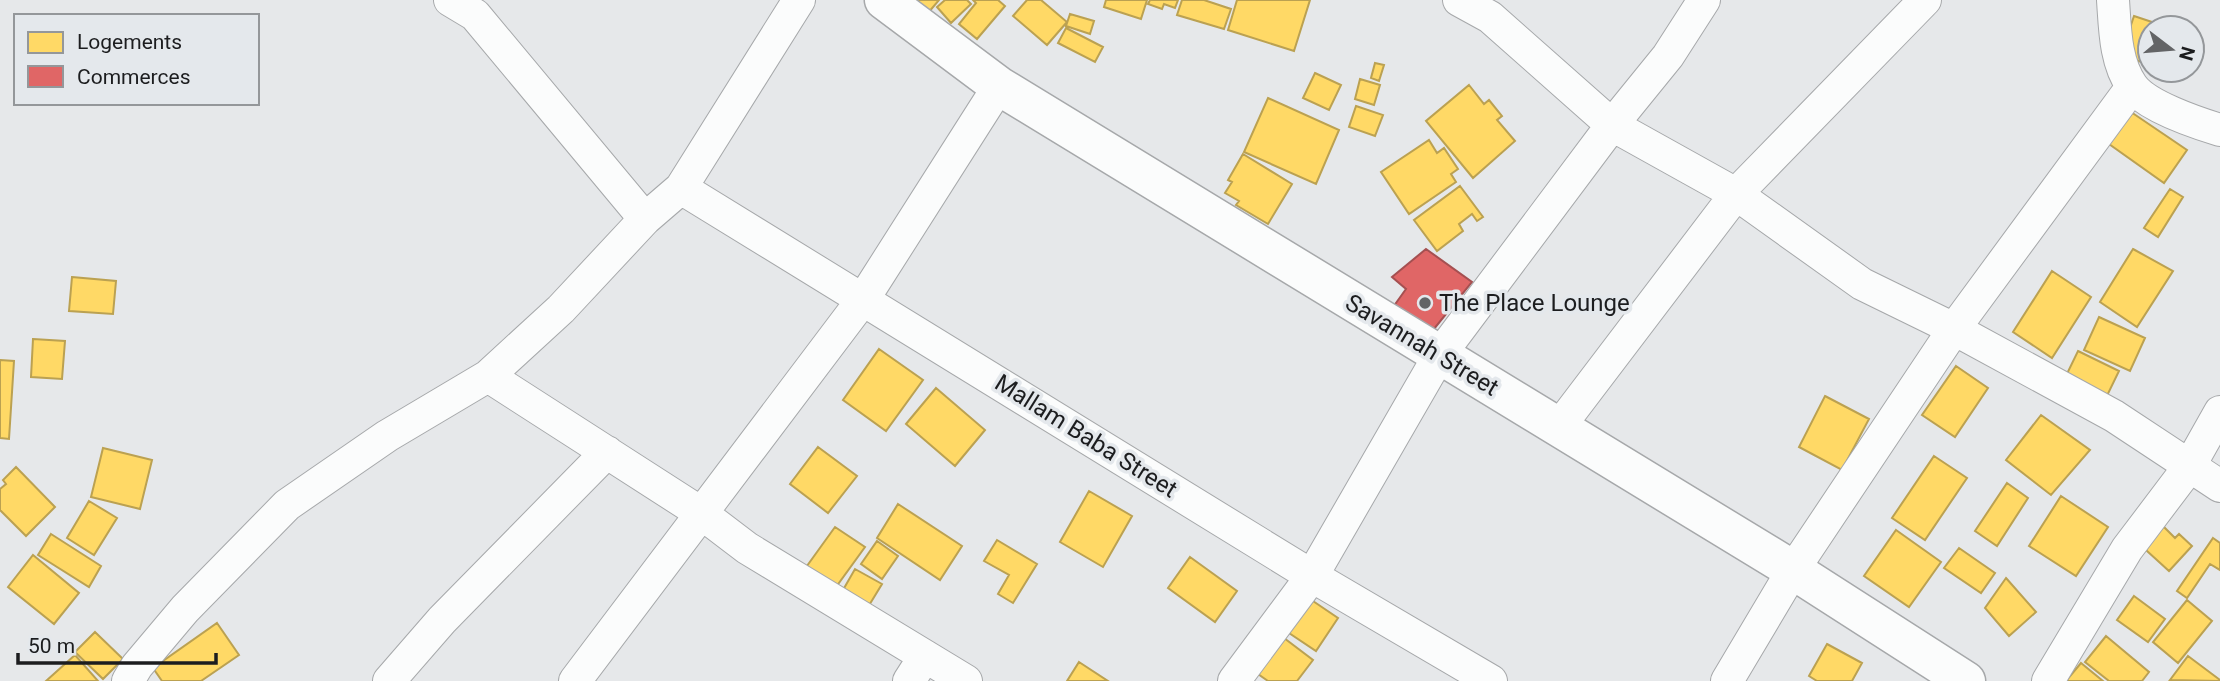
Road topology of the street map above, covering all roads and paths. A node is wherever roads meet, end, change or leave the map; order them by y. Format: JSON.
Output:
{"nodes":[{"id":1,"x":450,"y":0,"type":"edge"},
{"id":2,"x":799,"y":0,"type":"edge"},
{"id":3,"x":884,"y":0,"type":"edge"},
{"id":4,"x":1459,"y":0,"type":"edge"},
{"id":5,"x":1704,"y":0,"type":"edge"},
{"id":6,"x":1925,"y":0,"type":"edge"},
{"id":7,"x":2113,"y":0,"type":"edge"},
{"id":8,"x":999,"y":86,"type":"junction"},
{"id":9,"x":2132,"y":87,"type":"junction"},
{"id":10,"x":1612,"y":125,"type":"junction"},
{"id":11,"x":2220,"y":131,"type":"edge"},
{"id":12,"x":681,"y":188,"type":"junction"},
{"id":13,"x":1736,"y":194,"type":"junction"},
{"id":14,"x":645,"y":219,"type":"junction"},
{"id":15,"x":863,"y":298,"type":"junction"},
{"id":16,"x":1954,"y":329,"type":"junction"},
{"id":17,"x":1439,"y":356,"type":"junction"},
{"id":18,"x":488,"y":376,"type":"junction"},
{"id":19,"x":2220,"y":412,"type":"edge"},
{"id":20,"x":1559,"y":428,"type":"junction"},
{"id":21,"x":607,"y":452,"type":"junction"},
{"id":22,"x":2189,"y":467,"type":"junction"},
{"id":23,"x":2220,"y":486,"type":"edge"},
{"id":24,"x":701,"y":513,"type":"junction"},
{"id":25,"x":1793,"y":570,"type":"junction"},
{"id":26,"x":1312,"y":576,"type":"junction"},
{"id":27,"x":917,"y":669,"type":"edge"},
{"id":28,"x":128,"y":681,"type":"edge"},
{"id":29,"x":389,"y":681,"type":"edge"},
{"id":30,"x":575,"y":681,"type":"edge"},
{"id":31,"x":967,"y":681,"type":"edge"},
{"id":32,"x":1234,"y":681,"type":"edge"},
{"id":33,"x":1491,"y":681,"type":"edge"},
{"id":34,"x":1727,"y":681,"type":"edge"},
{"id":35,"x":1966,"y":681,"type":"edge"},
{"id":36,"x":2048,"y":681,"type":"edge"}],
"edges":[{"from":1,"to":14,"type":"street"},
{"from":2,"to":12,"type":"street"},
{"from":3,"to":8,"type":"street","name":"Savannah Street"},
{"from":4,"to":10,"type":"street"},
{"from":5,"to":10,"type":"street"},
{"from":6,"to":13,"type":"street"},
{"from":7,"to":9,"type":"street"},
{"from":8,"to":15,"type":"street"},
{"from":8,"to":17,"type":"street","name":"Savannah Street"},
{"from":9,"to":11,"type":"street"},
{"from":9,"to":16,"type":"street"},
{"from":10,"to":13,"type":"street"},
{"from":10,"to":17,"type":"street"},
{"from":12,"to":14,"type":"street"},
{"from":12,"to":15,"type":"street","name":"Mallam Baba Street"},
{"from":13,"to":16,"type":"street"},
{"from":13,"to":20,"type":"street"},
{"from":14,"to":18,"type":"street"},
{"from":15,"to":24,"type":"street"},
{"from":15,"to":26,"type":"street","name":"Mallam Baba Street"},
{"from":16,"to":22,"type":"street"},
{"from":16,"to":25,"type":"street"},
{"from":17,"to":20,"type":"street","name":"Savannah Street"},
{"from":17,"to":26,"type":"street"},
{"from":18,"to":21,"type":"street"},
{"from":18,"to":28,"type":"street"},
{"from":19,"to":22,"type":"street"},
{"from":20,"to":25,"type":"street","name":"Savannah Street"},
{"from":21,"to":24,"type":"street"},
{"from":21,"to":29,"type":"street"},
{"from":22,"to":23,"type":"street"},
{"from":22,"to":36,"type":"street"},
{"from":24,"to":27,"type":"street"},
{"from":24,"to":30,"type":"street"},
{"from":25,"to":34,"type":"street"},
{"from":25,"to":35,"type":"street","name":"Savannah Street"},
{"from":26,"to":32,"type":"street"},
{"from":26,"to":33,"type":"street","name":"Mallam Baba Street"},
{"from":27,"to":31,"type":"street"}]}
